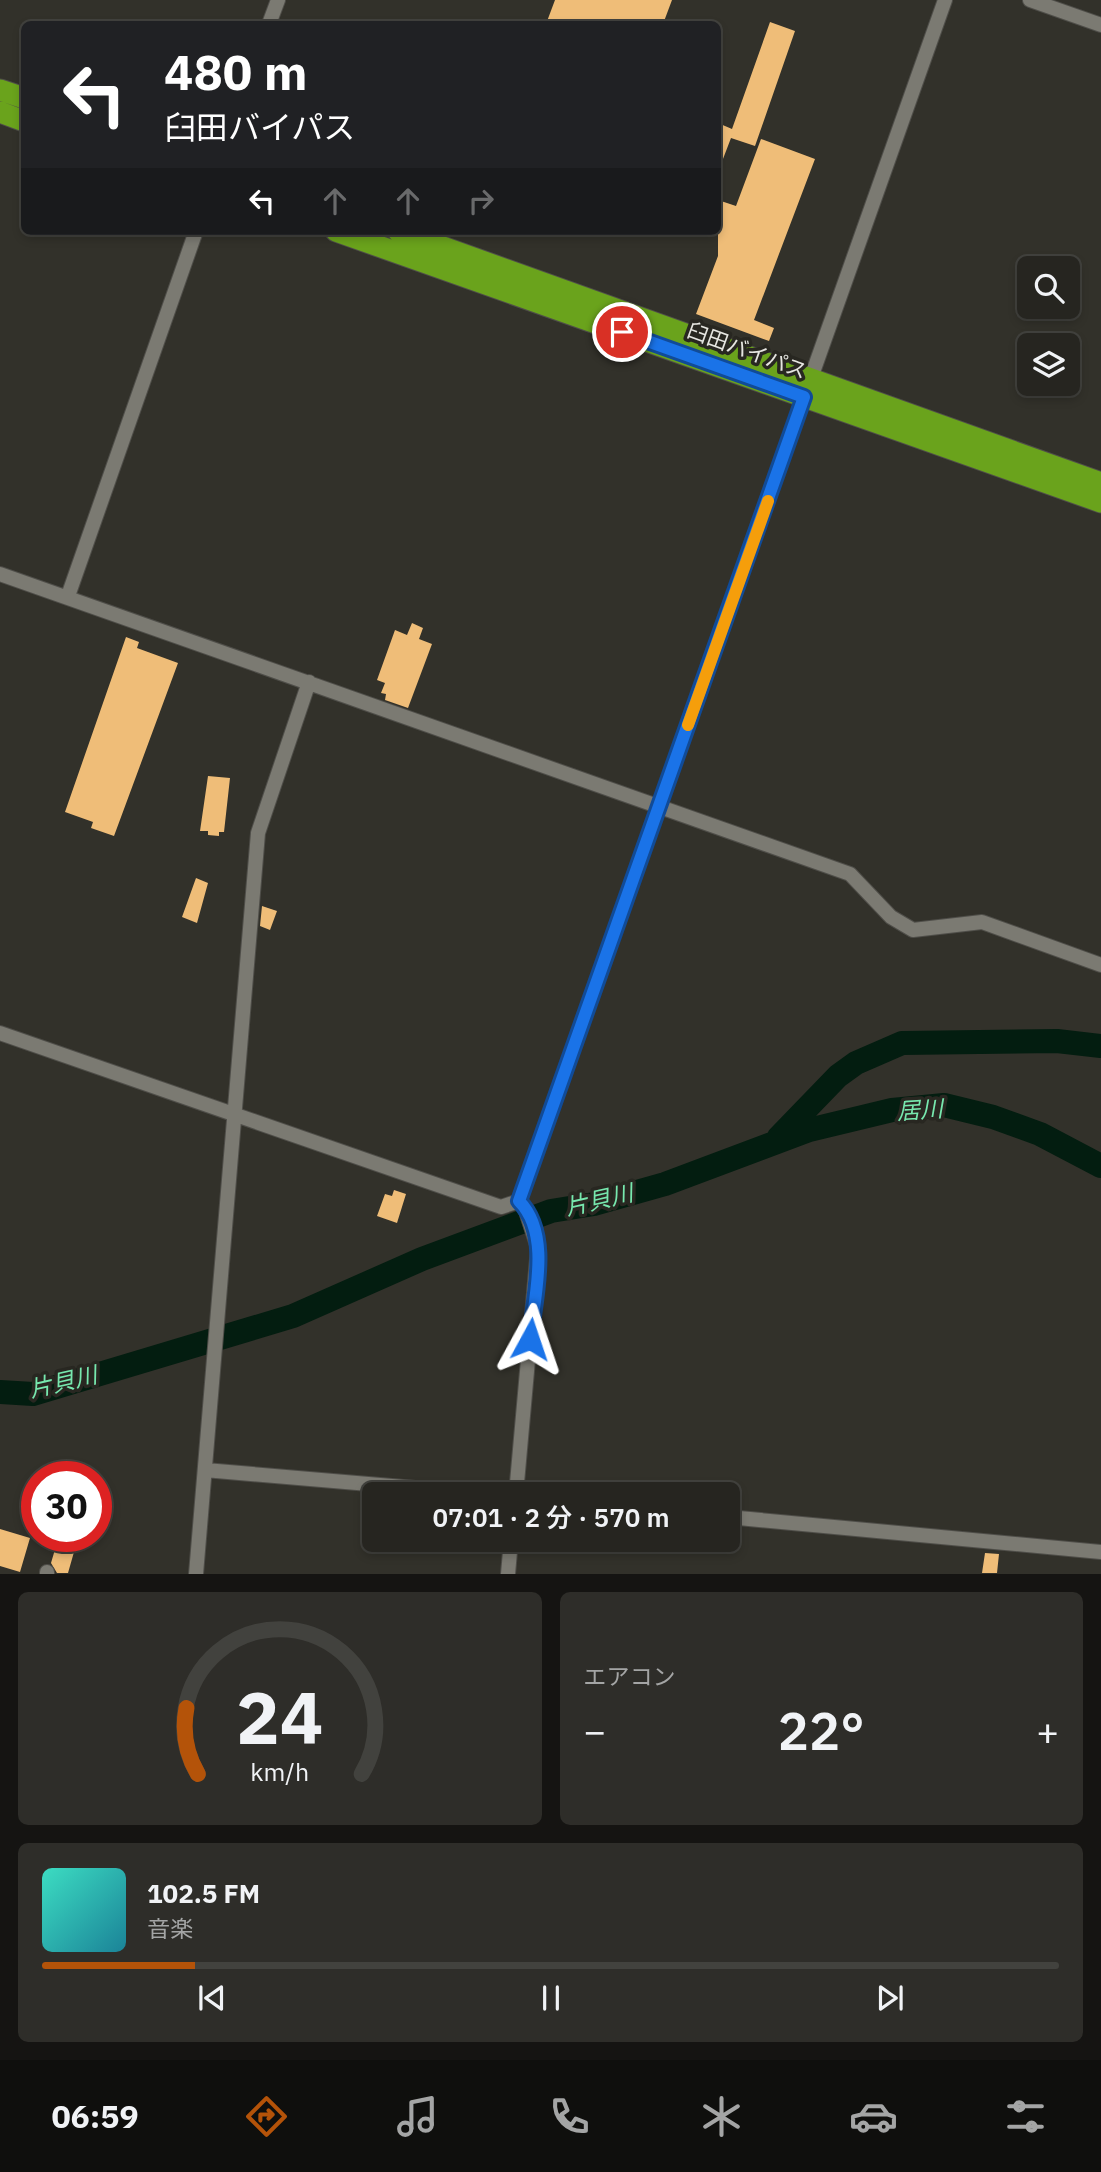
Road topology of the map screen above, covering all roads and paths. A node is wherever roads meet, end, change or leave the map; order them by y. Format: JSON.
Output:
{"nodes":[{"id":1,"x":278,"y":0,"type":"edge"},
{"id":2,"x":945,"y":0,"type":"edge"},
{"id":3,"x":1030,"y":0,"type":"edge"},
{"id":4,"x":270,"y":21,"type":"edge"},
{"id":5,"x":1101,"y":25,"type":"edge"},
{"id":6,"x":0,"y":90,"type":"edge"},
{"id":7,"x":21,"y":97,"type":"edge"},
{"id":8,"x":0,"y":112,"type":"edge"},
{"id":9,"x":21,"y":120,"type":"edge"},
{"id":10,"x":195,"y":235,"type":"edge"},
{"id":11,"x":348,"y":235,"type":"edge"},
{"id":12,"x":408,"y":235,"type":"edge"},
{"id":13,"x":808,"y":388,"type":"junction"},
{"id":14,"x":1101,"y":483,"type":"edge"},
{"id":15,"x":1101,"y":502,"type":"edge"},
{"id":16,"x":0,"y":574,"type":"edge"},
{"id":17,"x":68,"y":596,"type":"junction"},
{"id":18,"x":309,"y":682,"type":"junction"},
{"id":19,"x":659,"y":807,"type":"junction"},
{"id":20,"x":1101,"y":965,"type":"edge"},
{"id":21,"x":0,"y":1033,"type":"edge"},
{"id":22,"x":235,"y":1116,"type":"junction"},
{"id":23,"x":522,"y":1204,"type":"junction"},
{"id":24,"x":205,"y":1470,"type":"junction"},
{"id":25,"x":517,"y":1482,"type":"edge"},
{"id":26,"x":362,"y":1483,"type":"edge"},
{"id":27,"x":740,"y":1518,"type":"edge"},
{"id":28,"x":510,"y":1552,"type":"edge"},
{"id":29,"x":1101,"y":1552,"type":"edge"},
{"id":30,"x":196,"y":1573,"type":"edge"},
{"id":31,"x":508,"y":1573,"type":"edge"}],
"edges":[{"from":1,"to":4,"type":"street"},
{"from":2,"to":13,"type":"street"},
{"from":3,"to":5,"type":"street"},
{"from":6,"to":7,"type":"highway"},
{"from":8,"to":9,"type":"highway"},
{"from":10,"to":17,"type":"street"},
{"from":11,"to":13,"type":"highway","name":"臼田バイパス"},
{"from":12,"to":13,"type":"highway","name":"臼田バイパス"},
{"from":13,"to":14,"type":"highway","name":"臼田バイパス"},
{"from":13,"to":15,"type":"highway","name":"臼田バイパス"},
{"from":13,"to":19,"type":"street"},
{"from":16,"to":17,"type":"street"},
{"from":17,"to":18,"type":"street"},
{"from":18,"to":19,"type":"street"},
{"from":18,"to":22,"type":"street"},
{"from":19,"to":20,"type":"street"},
{"from":19,"to":23,"type":"street"},
{"from":21,"to":22,"type":"street"},
{"from":22,"to":23,"type":"street"},
{"from":22,"to":24,"type":"street"},
{"from":23,"to":25,"type":"street"},
{"from":24,"to":26,"type":"street"},
{"from":24,"to":30,"type":"street"},
{"from":27,"to":29,"type":"street"},
{"from":28,"to":31,"type":"street"}]}
